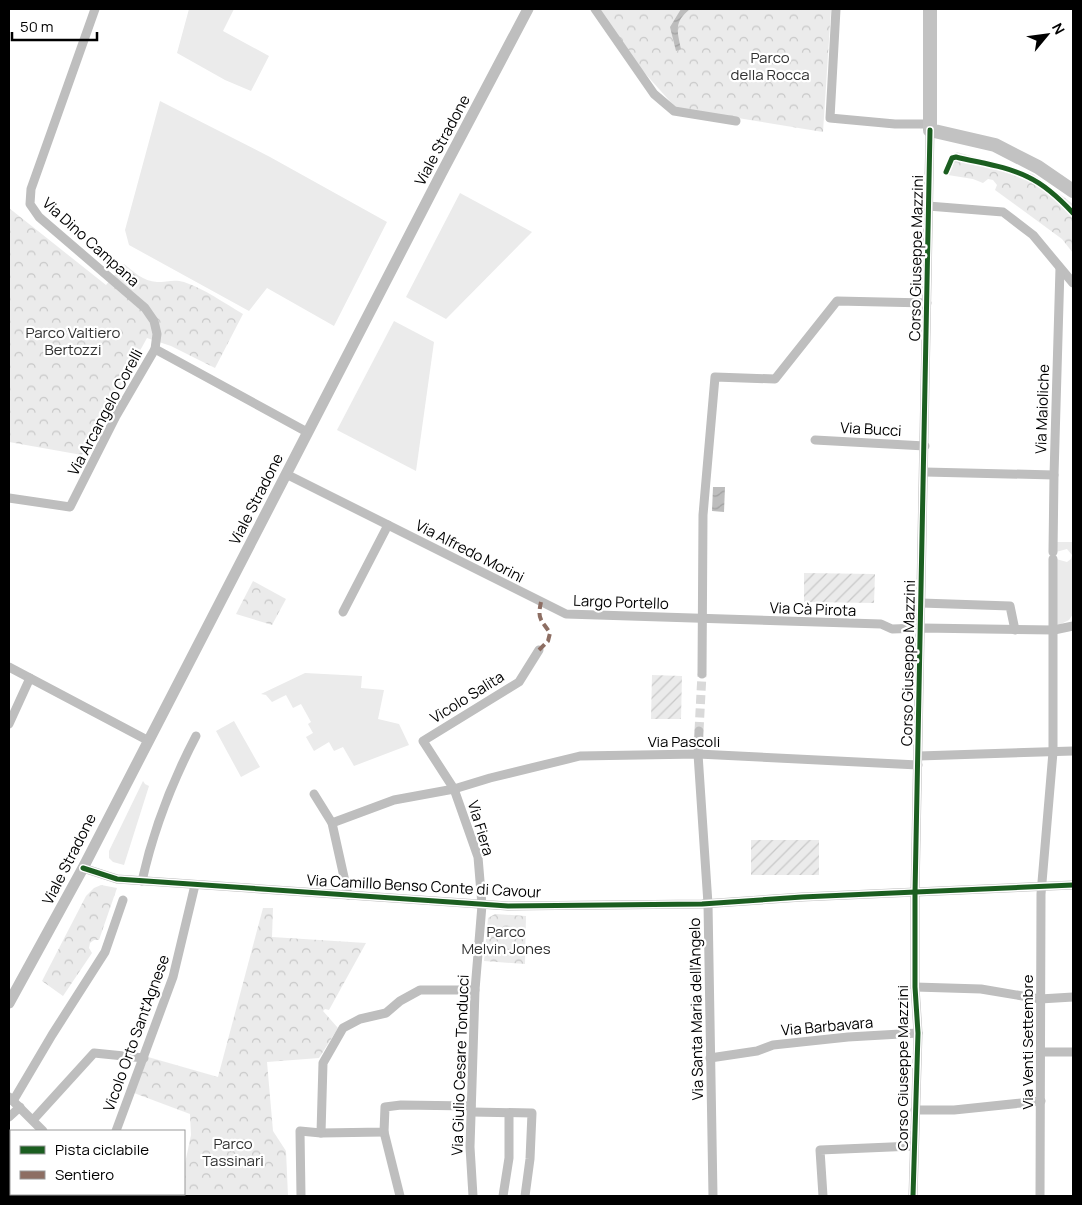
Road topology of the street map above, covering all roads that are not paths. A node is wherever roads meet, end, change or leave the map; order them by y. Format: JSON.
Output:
{"nodes":[{"id":1,"x":94,"y":9,"type":"edge"},
{"id":2,"x":528,"y":9,"type":"edge"},
{"id":3,"x":595,"y":9,"type":"edge"},
{"id":4,"x":836,"y":9,"type":"edge"},
{"id":5,"x":930,"y":9,"type":"edge"},
{"id":6,"x":736,"y":121,"type":"dead end"},
{"id":7,"x":930,"y":127,"type":"junction"},
{"id":8,"x":1073,"y":191,"type":"edge"},
{"id":9,"x":928,"y":206,"type":"junction"},
{"id":10,"x":1060,"y":268,"type":"junction"},
{"id":11,"x":1073,"y":283,"type":"edge"},
{"id":12,"x":927,"y":303,"type":"junction"},
{"id":13,"x":155,"y":349,"type":"junction"},
{"id":14,"x":307,"y":432,"type":"junction"},
{"id":15,"x":815,"y":440,"type":"dead end"},
{"id":16,"x":925,"y":446,"type":"junction"},
{"id":17,"x":925,"y":472,"type":"junction"},
{"id":18,"x":286,"y":474,"type":"junction"},
{"id":19,"x":1054,"y":474,"type":"junction"},
{"id":20,"x":9,"y":498,"type":"edge"},
{"id":21,"x":388,"y":525,"type":"junction"},
{"id":22,"x":541,"y":602,"type":"joint"},
{"id":23,"x":921,"y":603,"type":"junction"},
{"id":24,"x":343,"y":612,"type":"dead end"},
{"id":25,"x":703,"y":619,"type":"junction"},
{"id":26,"x":1073,"y":626,"type":"edge"},
{"id":27,"x":922,"y":628,"type":"junction"},
{"id":28,"x":1015,"y":630,"type":"junction"},
{"id":29,"x":1054,"y":630,"type":"junction"},
{"id":30,"x":539,"y":650,"type":"dead end"},
{"id":31,"x":9,"y":667,"type":"edge"},
{"id":32,"x":702,"y":674,"type":"tunnel mouth"},
{"id":33,"x":30,"y":678,"type":"junction"},
{"id":34,"x":9,"y":724,"type":"edge"},
{"id":35,"x":699,"y":731,"type":"tunnel mouth"},
{"id":36,"x":196,"y":736,"type":"dead end"},
{"id":37,"x":147,"y":740,"type":"junction"},
{"id":38,"x":423,"y":741,"type":"joint"},
{"id":39,"x":1073,"y":751,"type":"edge"},
{"id":40,"x":1053,"y":752,"type":"junction"},
{"id":41,"x":698,"y":754,"type":"junction"},
{"id":42,"x":919,"y":760,"type":"junction"},
{"id":43,"x":454,"y":789,"type":"junction"},
{"id":44,"x":314,"y":794,"type":"dead end"},
{"id":45,"x":332,"y":823,"type":"junction"},
{"id":46,"x":83,"y":868,"type":"junction"},
{"id":47,"x":142,"y":881,"type":"junction"},
{"id":48,"x":195,"y":885,"type":"junction"},
{"id":49,"x":1073,"y":885,"type":"edge"},
{"id":50,"x":1042,"y":887,"type":"junction"},
{"id":51,"x":915,"y":893,"type":"junction"},
{"id":52,"x":348,"y":895,"type":"junction"},
{"id":53,"x":123,"y":900,"type":"dead end"},
{"id":54,"x":708,"y":904,"type":"junction"},
{"id":55,"x":482,"y":905,"type":"junction"},
{"id":56,"x":916,"y":987,"type":"junction"},
{"id":57,"x":475,"y":990,"type":"junction"},
{"id":58,"x":1073,"y":997,"type":"edge"},
{"id":59,"x":1040,"y":999,"type":"junction"},
{"id":60,"x":9,"y":1003,"type":"edge"},
{"id":61,"x":918,"y":1033,"type":"junction"},
{"id":62,"x":1040,"y":1052,"type":"junction"},
{"id":63,"x":1073,"y":1052,"type":"edge"},
{"id":64,"x":144,"y":1058,"type":"junction"},
{"id":65,"x":710,"y":1058,"type":"junction"},
{"id":66,"x":1041,"y":1101,"type":"junction"},
{"id":67,"x":14,"y":1102,"type":"edge"},
{"id":68,"x":472,"y":1109,"type":"junction"},
{"id":69,"x":916,"y":1110,"type":"junction"},
{"id":70,"x":509,"y":1113,"type":"junction"},
{"id":71,"x":9,"y":1118,"type":"edge"},
{"id":72,"x":33,"y":1120,"type":"junction"},
{"id":73,"x":42,"y":1130,"type":"edge"},
{"id":74,"x":116,"y":1130,"type":"edge"},
{"id":75,"x":384,"y":1132,"type":"junction"},
{"id":76,"x":321,"y":1133,"type":"junction"},
{"id":77,"x":914,"y":1146,"type":"junction"},
{"id":78,"x":301,"y":1196,"type":"edge"},
{"id":79,"x":400,"y":1196,"type":"edge"},
{"id":80,"x":473,"y":1196,"type":"edge"},
{"id":81,"x":503,"y":1196,"type":"edge"},
{"id":82,"x":525,"y":1196,"type":"edge"},
{"id":83,"x":713,"y":1196,"type":"edge"},
{"id":84,"x":823,"y":1196,"type":"edge"},
{"id":85,"x":913,"y":1196,"type":"edge"},
{"id":86,"x":1040,"y":1196,"type":"edge"}],
"edges":[{"from":1,"to":13,"type":"street","name":"Via Dino Campana"},
{"from":2,"to":14,"type":"street","name":"Viale Stradone"},
{"from":3,"to":6,"type":"street"},
{"from":4,"to":7,"type":"street"},
{"from":5,"to":7,"type":"main road","name":"Corso Giuseppe Mazzini"},
{"from":7,"to":8,"type":"main road"},
{"from":7,"to":9,"type":"street","name":"Corso Giuseppe Mazzini"},
{"from":9,"to":10,"type":"street"},
{"from":9,"to":12,"type":"street","name":"Corso Giuseppe Mazzini"},
{"from":10,"to":11,"type":"street"},
{"from":10,"to":19,"type":"street","name":"Via Maioliche"},
{"from":12,"to":16,"type":"street","name":"Corso Giuseppe Mazzini"},
{"from":12,"to":25,"type":"street"},
{"from":13,"to":14,"type":"street","name":"Via Arcangelo Corelli"},
{"from":13,"to":20,"type":"street","name":"Via Arcangelo Corelli"},
{"from":14,"to":18,"type":"street","name":"Viale Stradone"},
{"from":15,"to":16,"type":"street","name":"Via Bucci"},
{"from":16,"to":17,"type":"street","name":"Corso Giuseppe Mazzini"},
{"from":17,"to":19,"type":"street"},
{"from":17,"to":23,"type":"street","name":"Corso Giuseppe Mazzini"},
{"from":18,"to":21,"type":"street","name":"Via Alfredo Morini"},
{"from":18,"to":37,"type":"street","name":"Viale Stradone"},
{"from":19,"to":29,"type":"street","name":"Via Maioliche"},
{"from":21,"to":22,"type":"street","name":"Via Alfredo Morini"},
{"from":21,"to":24,"type":"street"},
{"from":22,"to":25,"type":"street","name":"Largo Portello"},
{"from":23,"to":27,"type":"street","name":"Corso Giuseppe Mazzini"},
{"from":23,"to":28,"type":"street"},
{"from":25,"to":27,"type":"street","name":"Via Cà Pirota"},
{"from":25,"to":32,"type":"street"},
{"from":26,"to":29,"type":"street","name":"Via Cà Pirota"},
{"from":27,"to":28,"type":"street","name":"Via Cà Pirota"},
{"from":27,"to":42,"type":"street","name":"Corso Giuseppe Mazzini"},
{"from":28,"to":29,"type":"street","name":"Via Cà Pirota"},
{"from":29,"to":40,"type":"street","name":"Via Maioliche"},
{"from":30,"to":38,"type":"street","name":"Vicolo Salita"},
{"from":31,"to":33,"type":"street"},
{"from":33,"to":34,"type":"street"},
{"from":33,"to":37,"type":"street"},
{"from":35,"to":41,"type":"street","name":"Via Santa Maria dell'Angelo"},
{"from":36,"to":47,"type":"street"},
{"from":37,"to":46,"type":"street","name":"Viale Stradone"},
{"from":38,"to":43,"type":"street","name":"Via Fiera"},
{"from":39,"to":40,"type":"street","name":"Via Pascoli"},
{"from":40,"to":42,"type":"street","name":"Via Pascoli"},
{"from":40,"to":50,"type":"street","name":"Via Venti Settembre"},
{"from":41,"to":42,"type":"street","name":"Via Pascoli"},
{"from":41,"to":43,"type":"street","name":"Via Pascoli"},
{"from":41,"to":54,"type":"street","name":"Via Santa Maria dell'Angelo"},
{"from":42,"to":51,"type":"street","name":"Corso Giuseppe Mazzini"},
{"from":43,"to":45,"type":"street","name":"Via Pascoli"},
{"from":43,"to":55,"type":"street","name":"Via Fiera"},
{"from":44,"to":45,"type":"street"},
{"from":45,"to":52,"type":"street"},
{"from":46,"to":47,"type":"street","name":"Via Camillo Benso Conte di Cavour"},
{"from":46,"to":60,"type":"street","name":"Viale Stradone"},
{"from":47,"to":48,"type":"street","name":"Via Camillo Benso Conte di Cavour"},
{"from":48,"to":52,"type":"street","name":"Via Camillo Benso Conte di Cavour"},
{"from":48,"to":64,"type":"street","name":"Vicolo Orto Sant'Agnese"},
{"from":49,"to":50,"type":"street","name":"Via Camillo Benso Conte di Cavour"},
{"from":50,"to":51,"type":"street","name":"Via Camillo Benso Conte di Cavour"},
{"from":50,"to":59,"type":"street","name":"Via Venti Settembre"},
{"from":51,"to":54,"type":"street","name":"Via Camillo Benso Conte di Cavour"},
{"from":51,"to":56,"type":"street","name":"Corso Giuseppe Mazzini"},
{"from":52,"to":55,"type":"street","name":"Via Camillo Benso Conte di Cavour"},
{"from":53,"to":67,"type":"street"},
{"from":54,"to":55,"type":"street","name":"Via Camillo Benso Conte di Cavour"},
{"from":54,"to":65,"type":"street","name":"Via Santa Maria dell'Angelo"},
{"from":55,"to":57,"type":"street","name":"Via Giulio Cesare Tonducci"},
{"from":56,"to":59,"type":"street"},
{"from":56,"to":61,"type":"street","name":"Corso Giuseppe Mazzini"},
{"from":57,"to":68,"type":"street","name":"Via Giulio Cesare Tonducci"},
{"from":57,"to":76,"type":"street"},
{"from":58,"to":59,"type":"street"},
{"from":59,"to":62,"type":"street","name":"Via Venti Settembre"},
{"from":61,"to":65,"type":"street","name":"Via Barbavara"},
{"from":61,"to":69,"type":"street","name":"Corso Giuseppe Mazzini"},
{"from":62,"to":63,"type":"street"},
{"from":62,"to":66,"type":"street","name":"Via Venti Settembre"},
{"from":64,"to":72,"type":"street"},
{"from":64,"to":74,"type":"street","name":"Vicolo Orto Sant'Agnese"},
{"from":65,"to":83,"type":"street","name":"Via Santa Maria dell'Angelo"},
{"from":66,"to":69,"type":"street"},
{"from":66,"to":86,"type":"street","name":"Via Venti Settembre"},
{"from":67,"to":71,"type":"street"},
{"from":67,"to":72,"type":"street"},
{"from":68,"to":70,"type":"street"},
{"from":68,"to":75,"type":"street"},
{"from":68,"to":80,"type":"street","name":"Via Giulio Cesare Tonducci"},
{"from":69,"to":77,"type":"street","name":"Corso Giuseppe Mazzini"},
{"from":70,"to":81,"type":"street"},
{"from":70,"to":82,"type":"street"},
{"from":72,"to":73,"type":"street"},
{"from":75,"to":76,"type":"street"},
{"from":75,"to":79,"type":"street"},
{"from":76,"to":78,"type":"street"},
{"from":77,"to":84,"type":"street"},
{"from":77,"to":85,"type":"street","name":"Corso Giuseppe Mazzini"}]}
